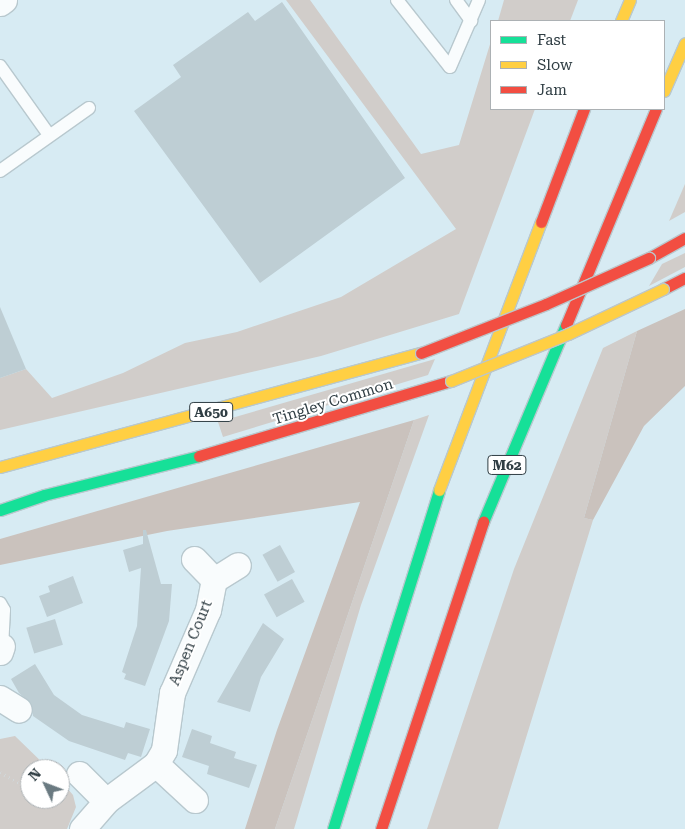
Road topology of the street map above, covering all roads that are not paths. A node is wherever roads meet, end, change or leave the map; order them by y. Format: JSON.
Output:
{"nodes":[{"id":1,"x":4,"y":0,"type":"edge"},
{"id":2,"x":397,"y":0,"type":"edge"},
{"id":3,"x":456,"y":0,"type":"edge"},
{"id":4,"x":479,"y":0,"type":"edge"},
{"id":5,"x":630,"y":0,"type":"edge"},
{"id":6,"x":0,"y":3,"type":"edge"},
{"id":7,"x":621,"y":20,"type":"edge"},
{"id":8,"x":471,"y":21,"type":"junction"},
{"id":9,"x":685,"y":43,"type":"edge"},
{"id":10,"x":685,"y":65,"type":"edge"},
{"id":11,"x":0,"y":66,"type":"edge"},
{"id":12,"x":665,"y":89,"type":"edge"},
{"id":13,"x":665,"y":98,"type":"edge"},
{"id":14,"x":88,"y":108,"type":"dead end"},
{"id":15,"x":584,"y":110,"type":"edge"},
{"id":16,"x":656,"y":110,"type":"edge"},
{"id":17,"x":49,"y":135,"type":"junction"},
{"id":18,"x":0,"y":171,"type":"edge"},
{"id":19,"x":685,"y":238,"type":"edge"},
{"id":20,"x":685,"y":278,"type":"edge"},
{"id":21,"x":0,"y":452,"type":"edge"},
{"id":22,"x":34,"y":458,"type":"junction"},
{"id":23,"x":0,"y":467,"type":"edge"},
{"id":24,"x":44,"y":495,"type":"junction"},
{"id":25,"x":0,"y":498,"type":"edge"},
{"id":26,"x":0,"y":510,"type":"edge"},
{"id":27,"x":194,"y":559,"type":"dead end"},
{"id":28,"x":238,"y":565,"type":"dead end"},
{"id":29,"x":214,"y":580,"type":"junction"},
{"id":30,"x":0,"y":603,"type":"edge"},
{"id":31,"x":1,"y":649,"type":"edge"},
{"id":32,"x":156,"y":764,"type":"junction"},
{"id":33,"x":79,"y":774,"type":"dead end"},
{"id":34,"x":195,"y":800,"type":"dead end"},
{"id":35,"x":106,"y":801,"type":"junction"},
{"id":36,"x":82,"y":829,"type":"edge"},
{"id":37,"x":333,"y":829,"type":"edge"},
{"id":38,"x":381,"y":829,"type":"edge"}],
"edges":[{"from":1,"to":6,"type":"street"},
{"from":2,"to":8,"type":"lane"},
{"from":3,"to":8,"type":"lane"},
{"from":4,"to":8,"type":"lane"},
{"from":5,"to":7,"type":"main road"},
{"from":9,"to":12,"type":"main road"},
{"from":10,"to":13,"type":"main road"},
{"from":11,"to":17,"type":"lane"},
{"from":14,"to":17,"type":"lane"},
{"from":15,"to":37,"type":"main road"},
{"from":16,"to":38,"type":"main road","number":"M62"},
{"from":17,"to":18,"type":"lane"},
{"from":19,"to":22,"type":"main road","name":"Tingley Common","number":"A650","bridge":true},
{"from":20,"to":24,"type":"main road","name":"Tingley Common","bridge":true},
{"from":21,"to":22,"type":"street"},
{"from":22,"to":23,"type":"main road","name":"Tingley Common","number":"A650"},
{"from":24,"to":25,"type":"main road"},
{"from":24,"to":26,"type":"main road","name":"Tingley Common"},
{"from":27,"to":29,"type":"street","name":"Aspen Court"},
{"from":28,"to":29,"type":"street","name":"Aspen Court"},
{"from":29,"to":32,"type":"street","name":"Aspen Court"},
{"from":30,"to":31,"type":"lane"},
{"from":32,"to":34,"type":"street"},
{"from":32,"to":35,"type":"street"},
{"from":33,"to":35,"type":"street"},
{"from":35,"to":36,"type":"street"}]}
